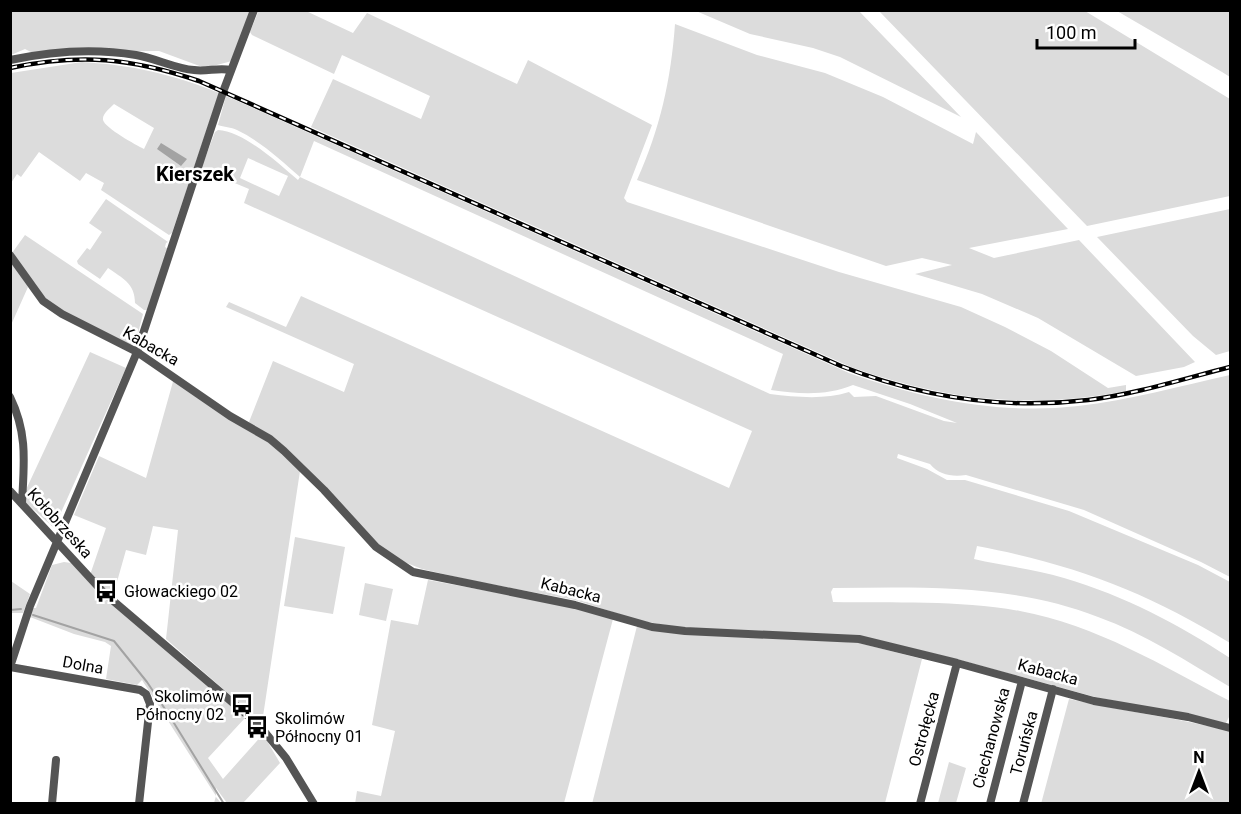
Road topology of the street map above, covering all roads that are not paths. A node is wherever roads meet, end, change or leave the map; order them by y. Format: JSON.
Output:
{"nodes":[{"id":1,"x":254,"y":10,"type":"edge"},
{"id":2,"x":10,"y":60,"type":"edge"},
{"id":3,"x":231,"y":70,"type":"junction"},
{"id":4,"x":10,"y":255,"type":"edge"},
{"id":5,"x":137,"y":352,"type":"junction"},
{"id":6,"x":10,"y":397,"type":"edge"},
{"id":7,"x":10,"y":491,"type":"edge"},
{"id":8,"x":22,"y":503,"type":"junction"},
{"id":9,"x":57,"y":540,"type":"junction"},
{"id":10,"x":957,"y":663,"type":"junction"},
{"id":11,"x":10,"y":667,"type":"edge"},
{"id":12,"x":1022,"y":681,"type":"junction"},
{"id":13,"x":1053,"y":689,"type":"junction"},
{"id":14,"x":1230,"y":728,"type":"edge"},
{"id":15,"x":56,"y":760,"type":"dead end"},
{"id":16,"x":52,"y":804,"type":"edge"},
{"id":17,"x":139,"y":804,"type":"edge"},
{"id":18,"x":314,"y":804,"type":"edge"},
{"id":19,"x":920,"y":804,"type":"edge"},
{"id":20,"x":990,"y":804,"type":"edge"},
{"id":21,"x":1023,"y":804,"type":"edge"}],
"edges":[{"from":1,"to":3,"type":"street"},
{"from":2,"to":3,"type":"street"},
{"from":3,"to":5,"type":"street"},
{"from":4,"to":5,"type":"street","name":"Kabacka"},
{"from":5,"to":9,"type":"street"},
{"from":5,"to":10,"type":"street","name":"Kabacka"},
{"from":6,"to":8,"type":"street"},
{"from":7,"to":8,"type":"street","name":"Kołobrzeska"},
{"from":8,"to":9,"type":"street","name":"Kołobrzeska"},
{"from":9,"to":11,"type":"street"},
{"from":9,"to":18,"type":"street","name":"Kołobrzeska"},
{"from":10,"to":12,"type":"street","name":"Kabacka"},
{"from":10,"to":19,"type":"street","name":"Ostrołęcka"},
{"from":11,"to":17,"type":"street","name":"Dolna"},
{"from":12,"to":13,"type":"street","name":"Kabacka"},
{"from":12,"to":20,"type":"street","name":"Ciechanowska"},
{"from":13,"to":14,"type":"street","name":"Kabacka"},
{"from":13,"to":21,"type":"street","name":"Toruńska"},
{"from":15,"to":16,"type":"street"}]}
